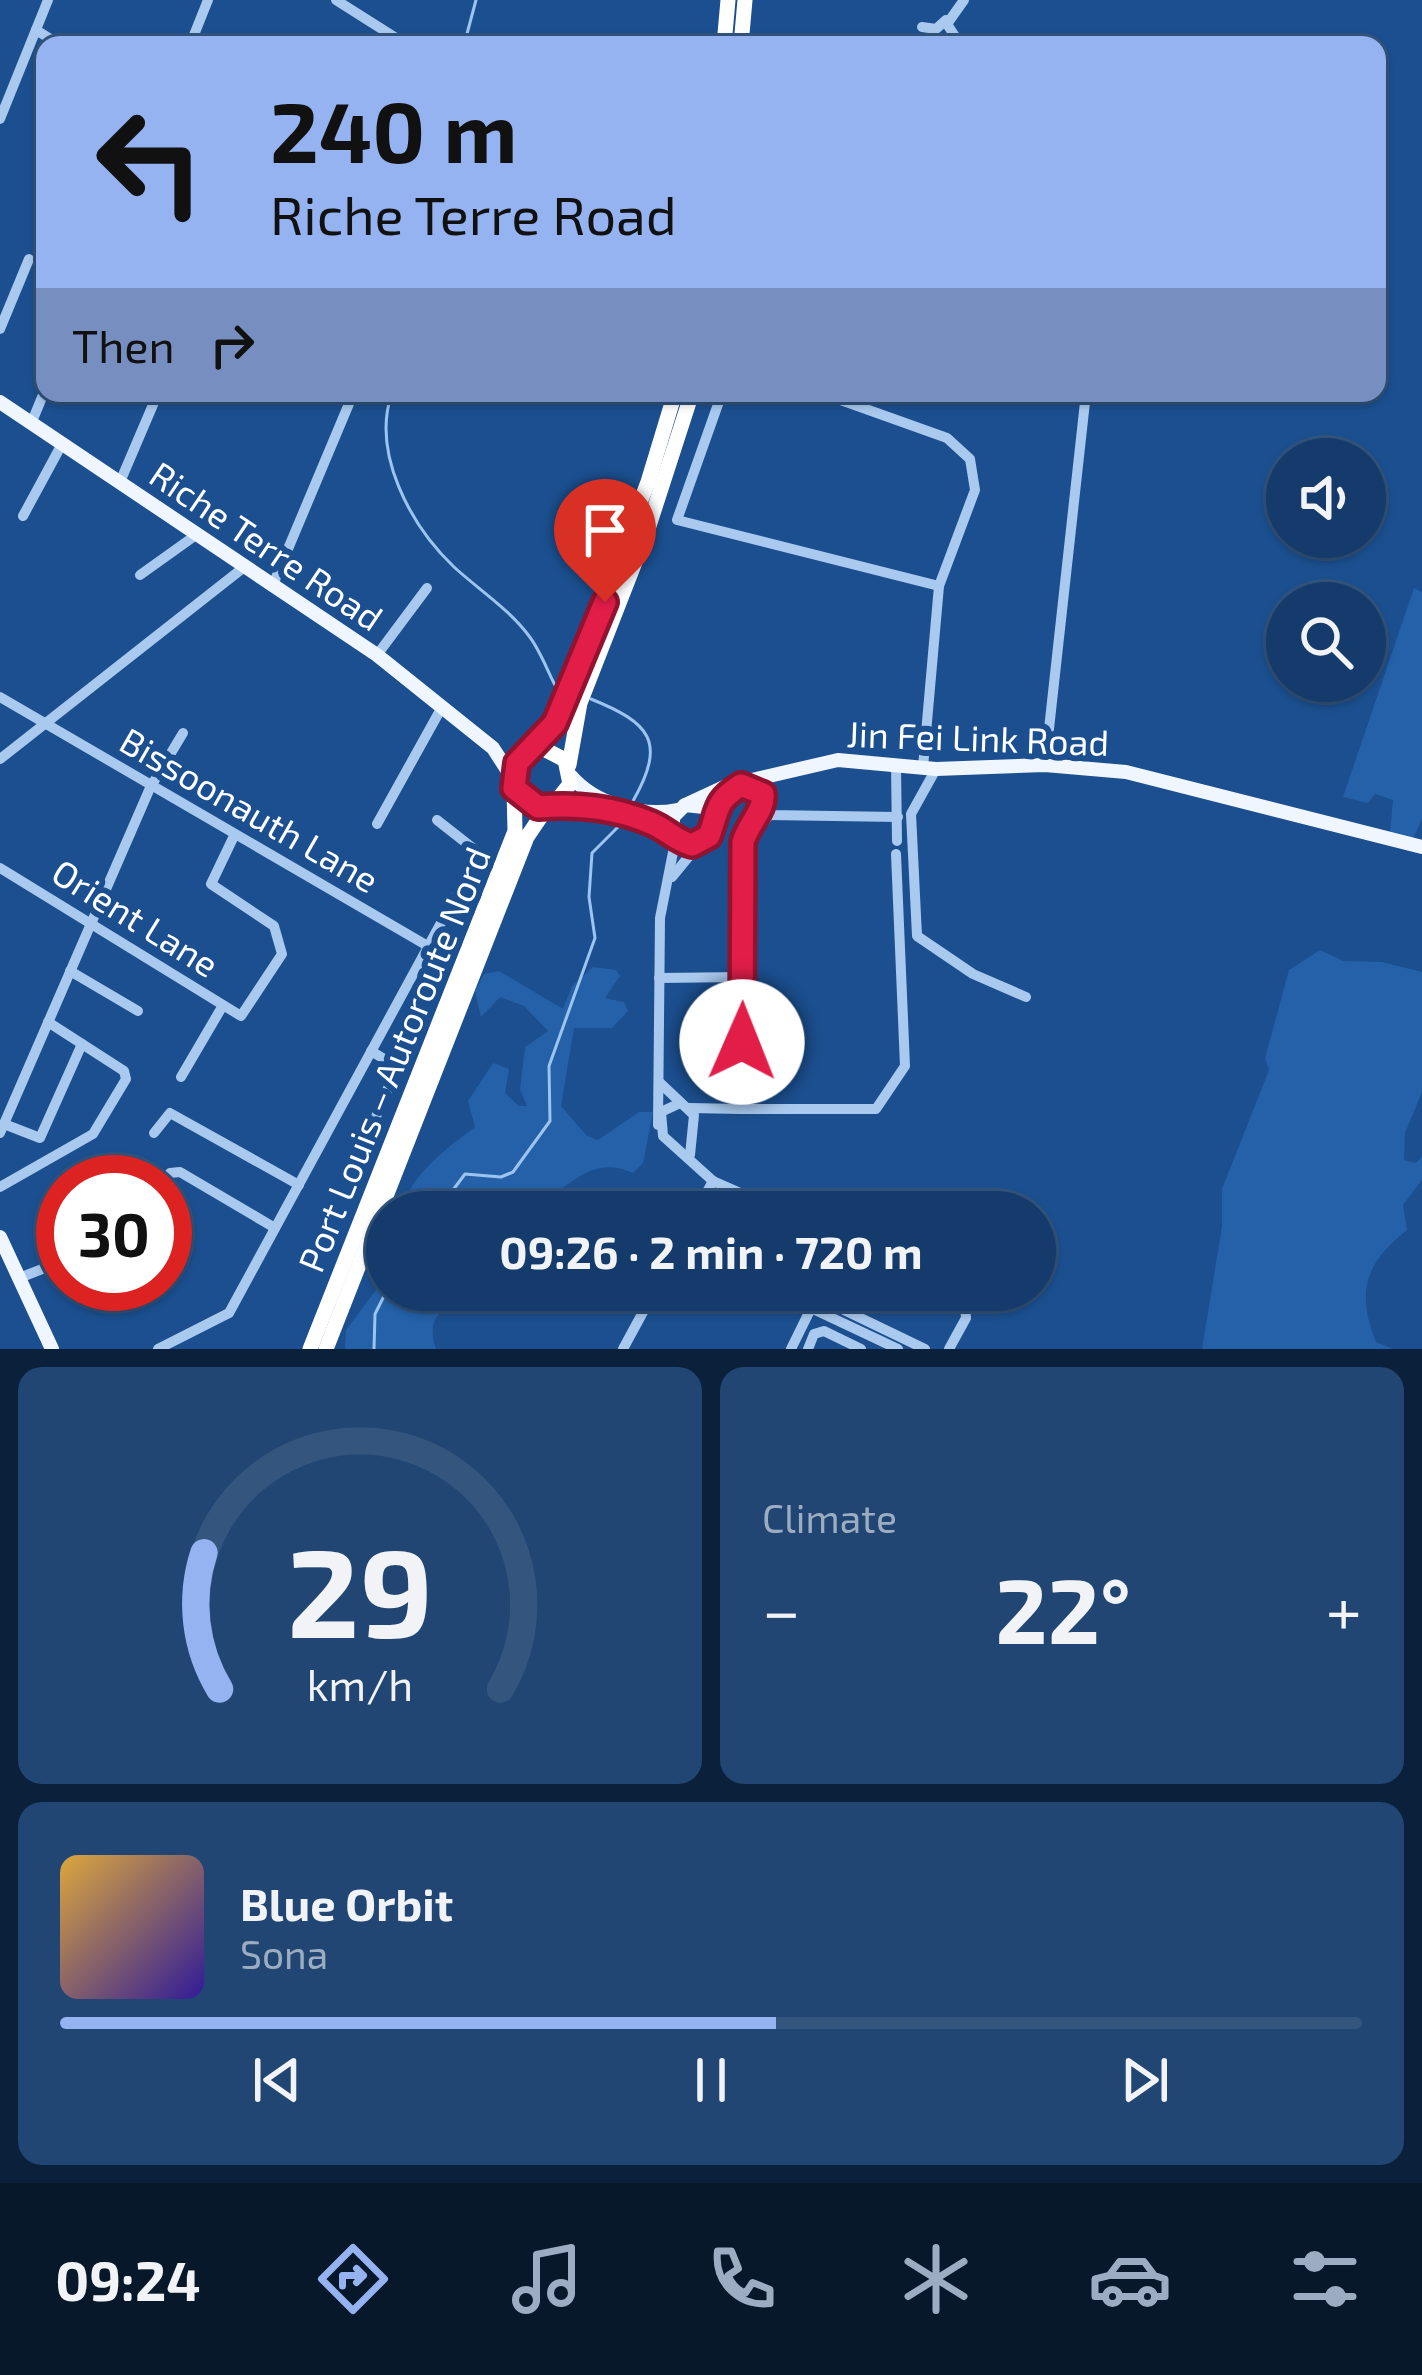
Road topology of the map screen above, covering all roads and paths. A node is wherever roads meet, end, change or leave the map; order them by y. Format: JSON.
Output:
{"nodes":[{"id":1,"x":48,"y":0,"type":"edge"},
{"id":2,"x":208,"y":0,"type":"edge"},
{"id":3,"x":336,"y":0,"type":"edge"},
{"id":4,"x":728,"y":0,"type":"edge"},
{"id":5,"x":745,"y":0,"type":"edge"},
{"id":6,"x":964,"y":0,"type":"edge"},
{"id":7,"x":948,"y":18,"type":"junction"},
{"id":8,"x":922,"y":27,"type":"dead end"},
{"id":9,"x":36,"y":30,"type":"junction"},
{"id":10,"x":46,"y":36,"type":"edge"},
{"id":11,"x":194,"y":36,"type":"edge"},
{"id":12,"x":393,"y":36,"type":"edge"},
{"id":13,"x":725,"y":36,"type":"edge"},
{"id":14,"x":742,"y":36,"type":"edge"},
{"id":15,"x":954,"y":36,"type":"edge"},
{"id":16,"x":4,"y":96,"type":"edge"},
{"id":17,"x":0,"y":119,"type":"edge"},
{"id":18,"x":29,"y":259,"type":"dead end"},
{"id":19,"x":0,"y":329,"type":"edge"},
{"id":20,"x":0,"y":402,"type":"edge"},
{"id":21,"x":40,"y":402,"type":"edge"},
{"id":22,"x":154,"y":402,"type":"edge"},
{"id":23,"x":350,"y":402,"type":"edge"},
{"id":24,"x":672,"y":402,"type":"edge"},
{"id":25,"x":689,"y":402,"type":"edge"},
{"id":26,"x":719,"y":402,"type":"edge"},
{"id":27,"x":846,"y":402,"type":"edge"},
{"id":28,"x":1085,"y":402,"type":"edge"},
{"id":29,"x":31,"y":424,"type":"junction"},
{"id":30,"x":62,"y":444,"type":"junction"},
{"id":31,"x":120,"y":482,"type":"junction"},
{"id":32,"x":23,"y":516,"type":"dead end"},
{"id":33,"x":196,"y":535,"type":"junction"},
{"id":34,"x":243,"y":568,"type":"junction"},
{"id":35,"x":140,"y":575,"type":"dead end"},
{"id":36,"x":939,"y":586,"type":"junction"},
{"id":37,"x":272,"y":587,"type":"junction"},
{"id":38,"x":427,"y":588,"type":"dead end"},
{"id":39,"x":377,"y":656,"type":"junction"},
{"id":40,"x":575,"y":694,"type":"junction"},
{"id":41,"x":0,"y":697,"type":"edge"},
{"id":42,"x":442,"y":707,"type":"junction"},
{"id":43,"x":45,"y":724,"type":"junction"},
{"id":44,"x":183,"y":733,"type":"dead end"},
{"id":45,"x":493,"y":748,"type":"junction"},
{"id":46,"x":525,"y":755,"type":"junction"},
{"id":47,"x":0,"y":759,"type":"edge"},
{"id":48,"x":1045,"y":765,"type":"junction"},
{"id":49,"x":929,"y":768,"type":"junction"},
{"id":50,"x":896,"y":769,"type":"junction"},
{"id":51,"x":570,"y":771,"type":"junction"},
{"id":52,"x":513,"y":784,"type":"junction"},
{"id":53,"x":741,"y":785,"type":"junction"},
{"id":54,"x":149,"y":788,"type":"junction"},
{"id":55,"x":551,"y":805,"type":"junction"},
{"id":56,"x":681,"y":807,"type":"junction"},
{"id":57,"x":761,"y":815,"type":"junction"},
{"id":58,"x":711,"y":817,"type":"junction"},
{"id":59,"x":898,"y":817,"type":"junction"},
{"id":60,"x":436,"y":820,"type":"dead end"},
{"id":61,"x":377,"y":824,"type":"dead end"},
{"id":62,"x":674,"y":835,"type":"junction"},
{"id":63,"x":234,"y":836,"type":"junction"},
{"id":64,"x":698,"y":844,"type":"junction"},
{"id":65,"x":1422,"y":847,"type":"edge"},
{"id":66,"x":0,"y":868,"type":"edge"},
{"id":67,"x":670,"y":880,"type":"junction"},
{"id":68,"x":91,"y":922,"type":"junction"},
{"id":69,"x":426,"y":945,"type":"junction"},
{"id":70,"x":70,"y":970,"type":"junction"},
{"id":71,"x":743,"y":977,"type":"junction"},
{"id":72,"x":659,"y":978,"type":"junction"},
{"id":73,"x":1026,"y":997,"type":"dead end"},
{"id":74,"x":222,"y":1007,"type":"junction"},
{"id":75,"x":138,"y":1011,"type":"dead end"},
{"id":76,"x":48,"y":1022,"type":"junction"},
{"id":77,"x":82,"y":1044,"type":"junction"},
{"id":78,"x":371,"y":1051,"type":"junction"},
{"id":79,"x":182,"y":1077,"type":"dead end"},
{"id":80,"x":659,"y":1082,"type":"junction"},
{"id":81,"x":683,"y":1106,"type":"junction"},
{"id":82,"x":741,"y":1109,"type":"junction"},
{"id":83,"x":714,"y":1112,"type":"junction"},
{"id":84,"x":658,"y":1125,"type":"junction"},
{"id":85,"x":694,"y":1126,"type":"junction"},
{"id":86,"x":2,"y":1129,"type":"edge"},
{"id":87,"x":154,"y":1133,"type":"dead end"},
{"id":88,"x":675,"y":1141,"type":"junction"},
{"id":89,"x":690,"y":1155,"type":"junction"},
{"id":90,"x":354,"y":1169,"type":"dead end"},
{"id":91,"x":192,"y":1179,"type":"edge"},
{"id":92,"x":713,"y":1180,"type":"junction"},
{"id":93,"x":298,"y":1185,"type":"junction"},
{"id":94,"x":0,"y":1187,"type":"edge"},
{"id":95,"x":707,"y":1191,"type":"edge"},
{"id":96,"x":737,"y":1191,"type":"edge"},
{"id":97,"x":275,"y":1228,"type":"junction"},
{"id":98,"x":0,"y":1237,"type":"edge"},
{"id":99,"x":36,"y":1271,"type":"edge"},
{"id":100,"x":19,"y":1278,"type":"junction"},
{"id":101,"x":644,"y":1311,"type":"edge"},
{"id":102,"x":810,"y":1311,"type":"edge"},
{"id":103,"x":817,"y":1311,"type":"edge"},
{"id":104,"x":846,"y":1311,"type":"edge"},
{"id":105,"x":965,"y":1311,"type":"edge"},
{"id":106,"x":52,"y":1349,"type":"edge"},
{"id":107,"x":158,"y":1349,"type":"edge"},
{"id":108,"x":310,"y":1349,"type":"edge"},
{"id":109,"x":326,"y":1349,"type":"edge"},
{"id":110,"x":623,"y":1349,"type":"edge"},
{"id":111,"x":791,"y":1349,"type":"edge"},
{"id":112,"x":808,"y":1349,"type":"edge"},
{"id":113,"x":861,"y":1349,"type":"edge"},
{"id":114,"x":898,"y":1349,"type":"edge"},
{"id":115,"x":926,"y":1349,"type":"edge"},
{"id":116,"x":949,"y":1349,"type":"edge"}],
"edges":[{"from":1,"to":9,"type":"street"},
{"from":2,"to":11,"type":"street"},
{"from":3,"to":12,"type":"street"},
{"from":4,"to":13,"type":"highway"},
{"from":5,"to":14,"type":"highway"},
{"from":6,"to":7,"type":"street"},
{"from":7,"to":8,"type":"street"},
{"from":7,"to":15,"type":"street"},
{"from":9,"to":10,"type":"street"},
{"from":9,"to":16,"type":"street"},
{"from":16,"to":17,"type":"street"},
{"from":18,"to":19,"type":"street"},
{"from":20,"to":29,"type":"main road","name":"Riche Terre Road"},
{"from":21,"to":29,"type":"street"},
{"from":22,"to":31,"type":"street"},
{"from":23,"to":37,"type":"street"},
{"from":24,"to":40,"type":"highway"},
{"from":25,"to":40,"type":"highway"},
{"from":26,"to":36,"type":"street"},
{"from":27,"to":36,"type":"street"},
{"from":28,"to":48,"type":"street"},
{"from":29,"to":30,"type":"main road","name":"Riche Terre Road"},
{"from":30,"to":31,"type":"main road","name":"Riche Terre Road"},
{"from":30,"to":32,"type":"street"},
{"from":31,"to":33,"type":"main road","name":"Riche Terre Road"},
{"from":33,"to":34,"type":"main road","name":"Riche Terre Road"},
{"from":33,"to":35,"type":"street"},
{"from":34,"to":37,"type":"main road","name":"Riche Terre Road"},
{"from":34,"to":43,"type":"street"},
{"from":36,"to":49,"type":"street"},
{"from":37,"to":39,"type":"main road","name":"Riche Terre Road"},
{"from":38,"to":39,"type":"street"},
{"from":39,"to":42,"type":"main road","name":"Riche Terre Road"},
{"from":40,"to":46,"type":"highway"},
{"from":40,"to":51,"type":"highway"},
{"from":41,"to":43,"type":"street","name":"Bissoonauth Lane"},
{"from":42,"to":45,"type":"main road","name":"Riche Terre Road"},
{"from":42,"to":61,"type":"street"},
{"from":43,"to":47,"type":"street"},
{"from":43,"to":54,"type":"street","name":"Bissoonauth Lane"},
{"from":44,"to":54,"type":"street"},
{"from":45,"to":46,"type":"main road"},
{"from":45,"to":52,"type":"main road"},
{"from":46,"to":51,"type":"highway"},
{"from":46,"to":52,"type":"highway"},
{"from":48,"to":49,"type":"main road","name":"Jin Fei Link Road"},
{"from":48,"to":65,"type":"main road","name":"Jin Fei Link Road"},
{"from":49,"to":50,"type":"main road","name":"Jin Fei Link Road"},
{"from":49,"to":73,"type":"street"},
{"from":50,"to":53,"type":"main road","name":"Jin Fei Link Road"},
{"from":50,"to":59,"type":"street"},
{"from":51,"to":55,"type":"highway"},
{"from":51,"to":56,"type":"main road"},
{"from":52,"to":55,"type":"highway"},
{"from":52,"to":108,"type":"highway","name":"Port Louis – Autoroute Nord"},
{"from":53,"to":56,"type":"main road"},
{"from":53,"to":57,"type":"street"},
{"from":53,"to":58,"type":"main road"},
{"from":54,"to":63,"type":"street","name":"Bissoonauth Lane"},
{"from":54,"to":68,"type":"street"},
{"from":55,"to":62,"type":"main road"},
{"from":55,"to":109,"type":"highway","name":"Port Louis – Autoroute Nord"},
{"from":56,"to":58,"type":"main road"},
{"from":56,"to":62,"type":"main road"},
{"from":57,"to":59,"type":"street"},
{"from":57,"to":71,"type":"street"},
{"from":58,"to":64,"type":"main road"},
{"from":59,"to":82,"type":"street"},
{"from":60,"to":69,"type":"street"},
{"from":62,"to":64,"type":"main road"},
{"from":62,"to":67,"type":"street"},
{"from":63,"to":69,"type":"street","name":"Bissoonauth Lane"},
{"from":63,"to":74,"type":"street","name":"Orient Lane"},
{"from":64,"to":67,"type":"street"},
{"from":66,"to":68,"type":"street","name":"Orient Lane"},
{"from":67,"to":72,"type":"street"},
{"from":68,"to":70,"type":"street"},
{"from":68,"to":74,"type":"street","name":"Orient Lane"},
{"from":69,"to":78,"type":"street"},
{"from":70,"to":75,"type":"street"},
{"from":70,"to":76,"type":"street"},
{"from":71,"to":72,"type":"street"},
{"from":71,"to":82,"type":"street"},
{"from":72,"to":80,"type":"street"},
{"from":74,"to":79,"type":"street"},
{"from":76,"to":77,"type":"street"},
{"from":76,"to":86,"type":"street"},
{"from":77,"to":86,"type":"street"},
{"from":77,"to":94,"type":"street"},
{"from":78,"to":90,"type":"street"},
{"from":78,"to":93,"type":"street"},
{"from":80,"to":81,"type":"street"},
{"from":80,"to":84,"type":"street"},
{"from":81,"to":83,"type":"street"},
{"from":81,"to":84,"type":"street"},
{"from":81,"to":85,"type":"street"},
{"from":82,"to":83,"type":"street"},
{"from":83,"to":85,"type":"street"},
{"from":84,"to":88,"type":"street"},
{"from":85,"to":88,"type":"street"},
{"from":85,"to":89,"type":"street"},
{"from":87,"to":93,"type":"street"},
{"from":88,"to":89,"type":"street"},
{"from":89,"to":92,"type":"street"},
{"from":91,"to":97,"type":"street"},
{"from":92,"to":95,"type":"street"},
{"from":92,"to":96,"type":"street"},
{"from":93,"to":97,"type":"street"},
{"from":97,"to":107,"type":"street"},
{"from":98,"to":100,"type":"main road"},
{"from":99,"to":100,"type":"street"},
{"from":100,"to":106,"type":"main road"},
{"from":101,"to":110,"type":"street"},
{"from":102,"to":111,"type":"street"},
{"from":103,"to":114,"type":"street"},
{"from":104,"to":115,"type":"street"},
{"from":105,"to":116,"type":"street"},
{"from":112,"to":113,"type":"street"}]}
